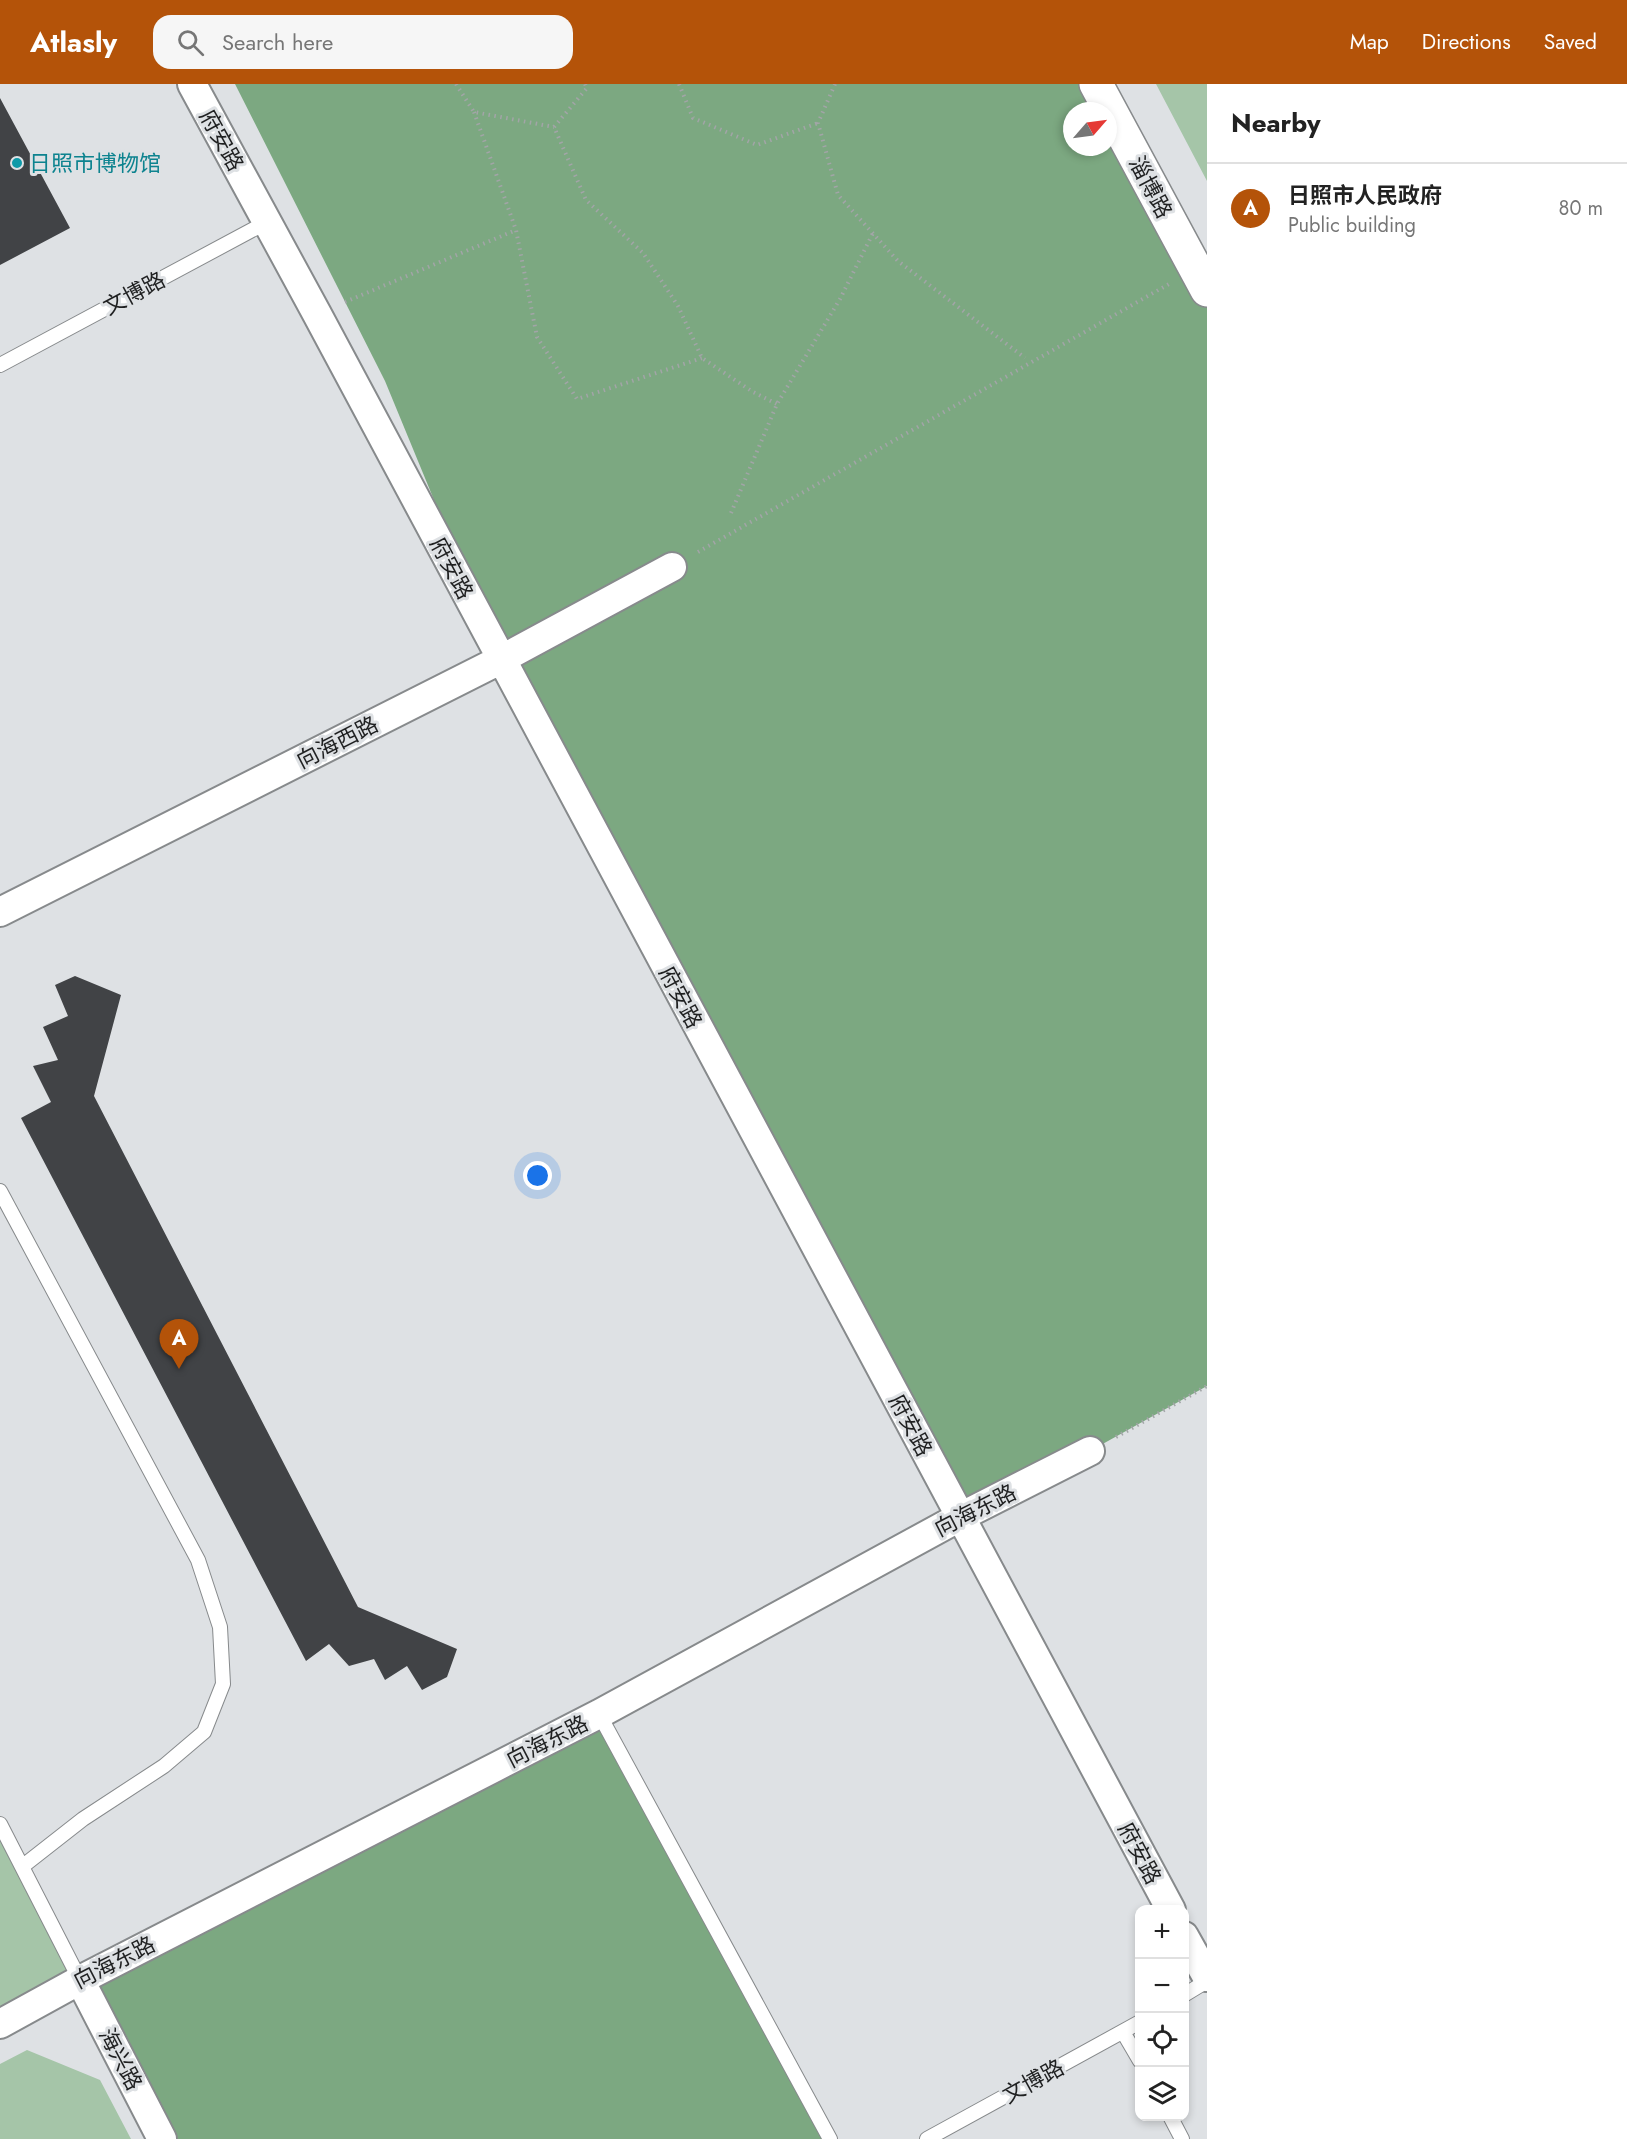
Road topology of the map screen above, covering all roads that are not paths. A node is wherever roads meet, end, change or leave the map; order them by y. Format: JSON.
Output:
{"nodes":[{"id":1,"x":192,"y":84,"type":"edge"},
{"id":2,"x":1096,"y":84,"type":"edge"},
{"id":3,"x":267,"y":222,"type":"junction"},
{"id":4,"x":1202,"y":279,"type":"edge"},
{"id":5,"x":0,"y":365,"type":"edge"},
{"id":6,"x":672,"y":567,"type":"road end"},
{"id":7,"x":500,"y":660,"type":"junction"},
{"id":8,"x":0,"y":912,"type":"edge"},
{"id":9,"x":0,"y":1191,"type":"edge"},
{"id":10,"x":1090,"y":1451,"type":"road end"},
{"id":11,"x":960,"y":1516,"type":"junction"},
{"id":12,"x":599,"y":1714,"type":"junction"},
{"id":13,"x":0,"y":1824,"type":"edge"},
{"id":14,"x":23,"y":1866,"type":"junction"},
{"id":15,"x":1168,"y":1905,"type":"edge"},
{"id":16,"x":1189,"y":1943,"type":"edge"},
{"id":17,"x":1207,"y":1979,"type":"edge"},
{"id":18,"x":80,"y":1980,"type":"junction"},
{"id":19,"x":1189,"y":1992,"type":"edge"},
{"id":20,"x":0,"y":2024,"type":"edge"},
{"id":21,"x":1135,"y":2025,"type":"edge"},
{"id":22,"x":1124,"y":2032,"type":"junction"},
{"id":23,"x":1135,"y":2052,"type":"edge"},
{"id":24,"x":1173,"y":2121,"type":"edge"},
{"id":25,"x":162,"y":2139,"type":"edge"},
{"id":26,"x":830,"y":2139,"type":"edge"},
{"id":27,"x":927,"y":2139,"type":"edge"},
{"id":28,"x":1182,"y":2139,"type":"edge"}],
"edges":[{"from":1,"to":3,"type":"street","name":"府安路"},
{"from":2,"to":4,"type":"street","name":"淄博路"},
{"from":3,"to":5,"type":"lane","name":"文博路"},
{"from":3,"to":7,"type":"street","name":"府安路"},
{"from":6,"to":7,"type":"street","name":"向海西路"},
{"from":7,"to":8,"type":"street","name":"向海西路"},
{"from":7,"to":11,"type":"street","name":"府安路"},
{"from":9,"to":14,"type":"lane"},
{"from":10,"to":11,"type":"street","name":"向海东路"},
{"from":11,"to":12,"type":"street","name":"向海东路"},
{"from":11,"to":15,"type":"street","name":"府安路"},
{"from":12,"to":18,"type":"street","name":"向海东路"},
{"from":12,"to":26,"type":"lane"},
{"from":13,"to":14,"type":"lane"},
{"from":14,"to":18,"type":"lane"},
{"from":16,"to":17,"type":"street"},
{"from":17,"to":19,"type":"lane"},
{"from":18,"to":20,"type":"street","name":"向海东路"},
{"from":18,"to":25,"type":"street","name":"海兴路"},
{"from":21,"to":22,"type":"lane","name":"文博路"},
{"from":22,"to":23,"type":"lane"},
{"from":22,"to":27,"type":"lane","name":"文博路"},
{"from":24,"to":28,"type":"lane"}]}
